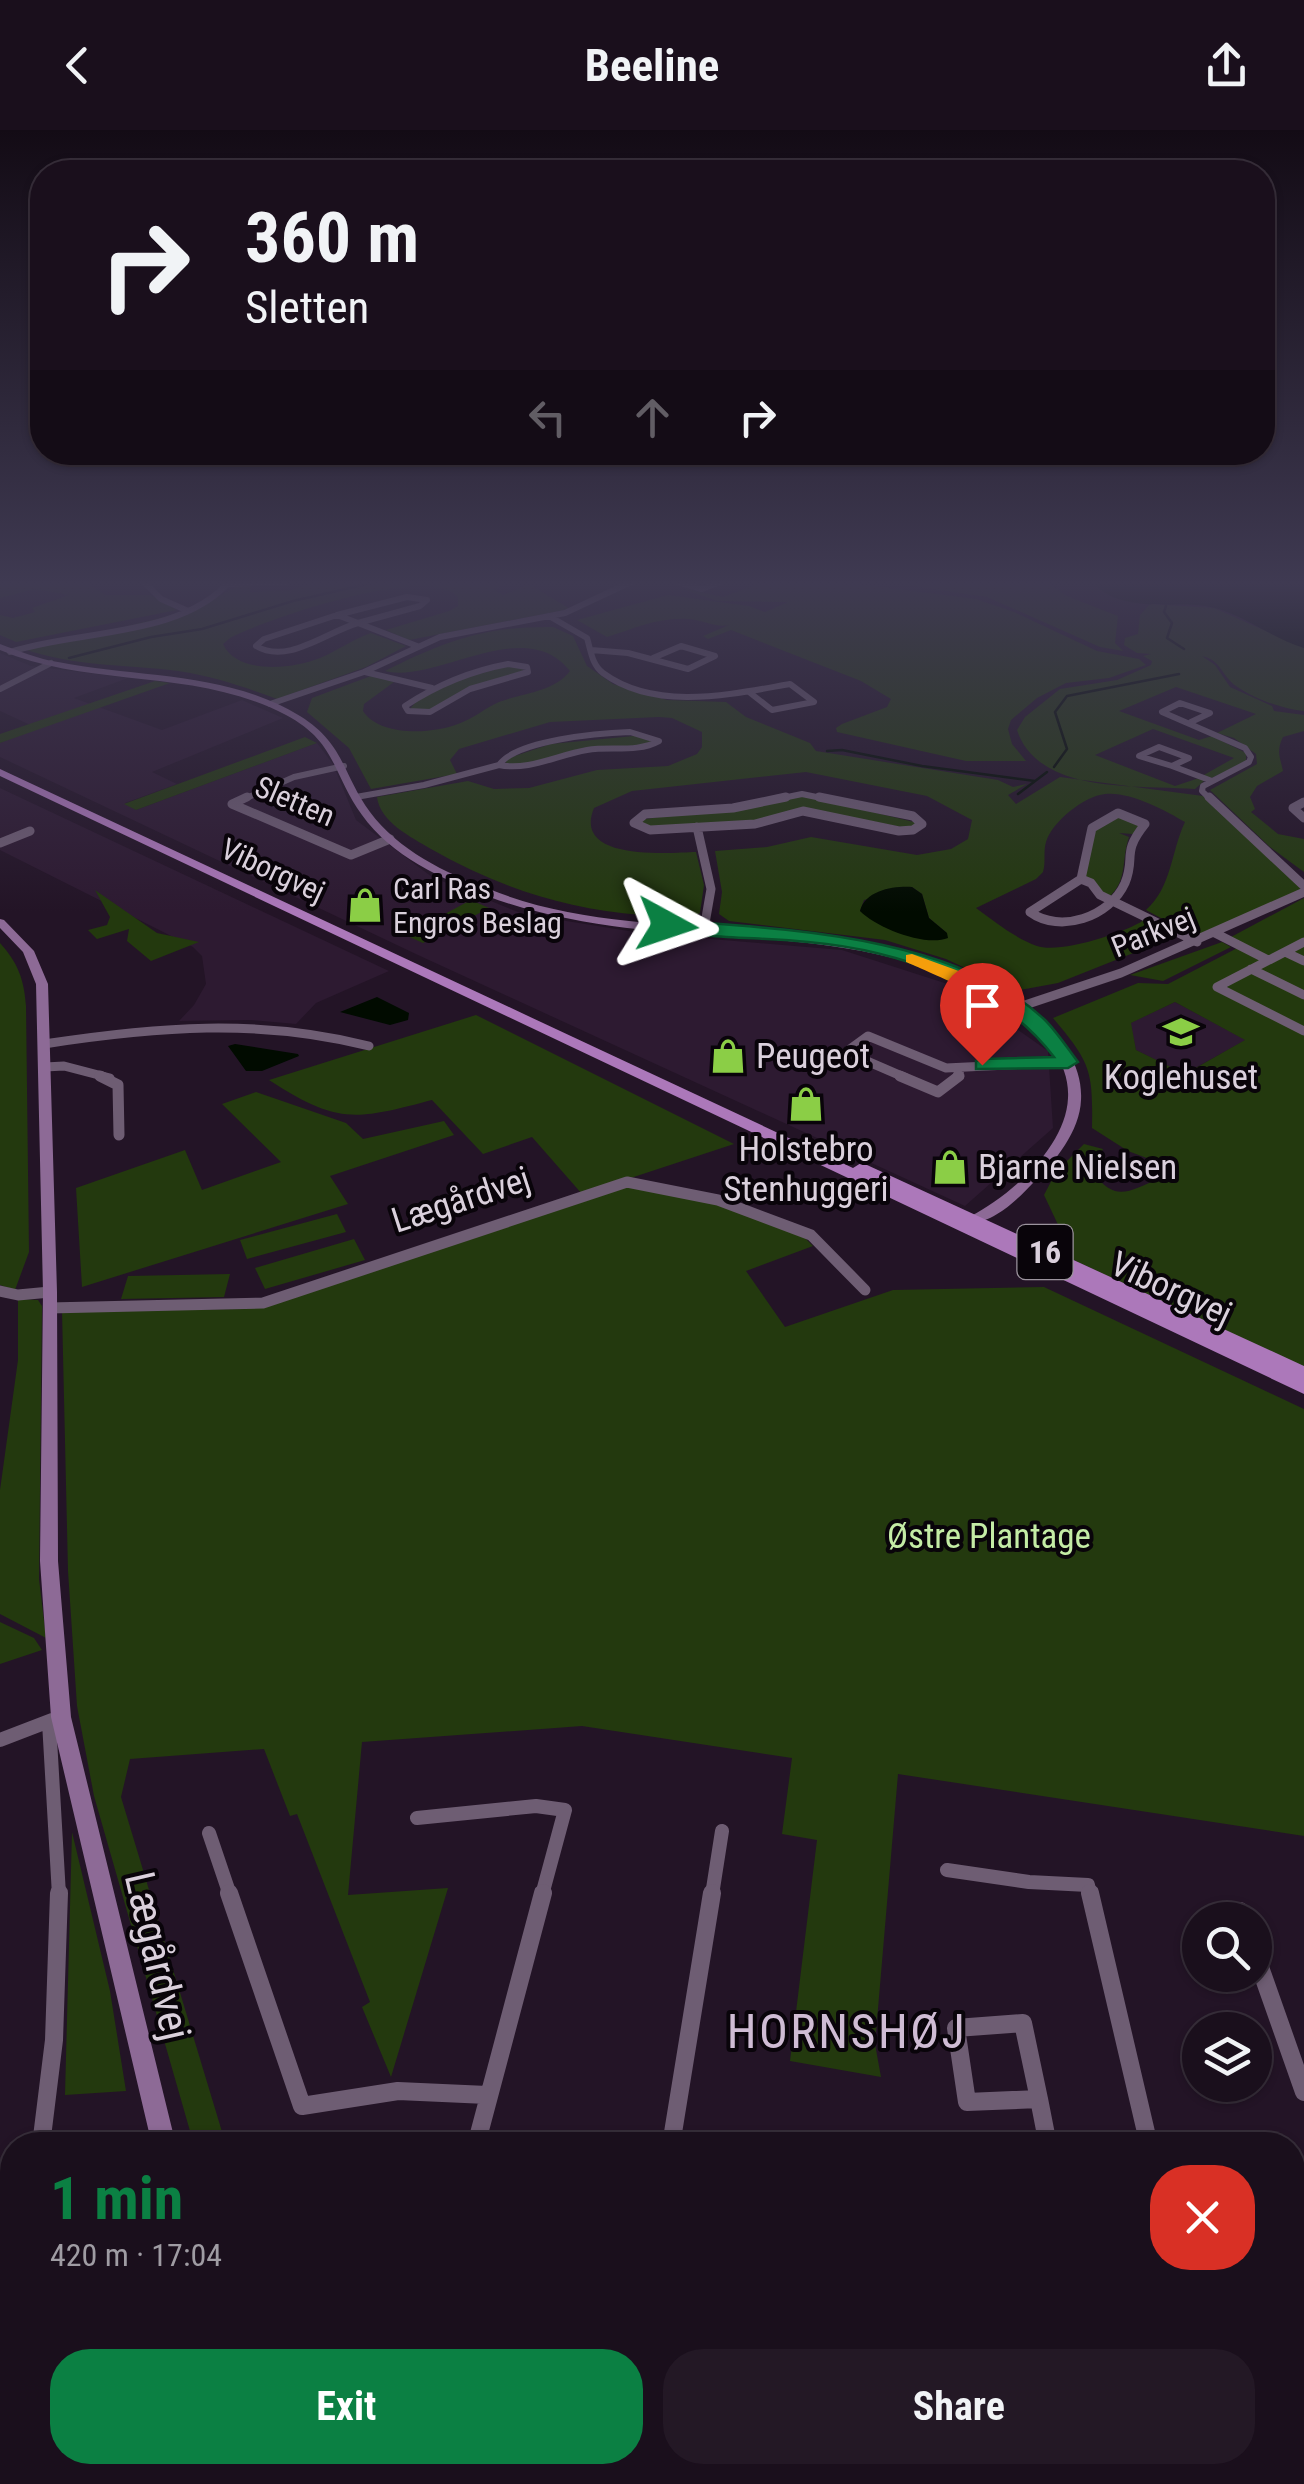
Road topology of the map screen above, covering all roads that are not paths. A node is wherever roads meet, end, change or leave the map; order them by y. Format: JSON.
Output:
{"nodes":[{"id":1,"x":228,"y":692,"type":"edge"},
{"id":2,"x":306,"y":692,"type":"edge"},
{"id":3,"x":426,"y":692,"type":"edge"},
{"id":4,"x":464,"y":692,"type":"edge"},
{"id":5,"x":649,"y":692,"type":"edge"},
{"id":6,"x":749,"y":692,"type":"joint"},
{"id":7,"x":800,"y":692,"type":"edge"},
{"id":8,"x":270,"y":704,"type":"junction"},
{"id":9,"x":1191,"y":722,"type":"junction"},
{"id":10,"x":499,"y":765,"type":"junction"},
{"id":11,"x":344,"y":766,"type":"junction"},
{"id":12,"x":1172,"y":766,"type":"junction"},
{"id":13,"x":0,"y":772,"type":"edge"},
{"id":14,"x":1212,"y":781,"type":"junction"},
{"id":15,"x":356,"y":797,"type":"junction"},
{"id":16,"x":1304,"y":802,"type":"edge"},
{"id":17,"x":1304,"y":818,"type":"edge"},
{"id":18,"x":697,"y":828,"type":"junction"},
{"id":19,"x":30,"y":831,"type":"dead end"},
{"id":20,"x":390,"y":838,"type":"junction"},
{"id":21,"x":0,"y":843,"type":"edge"},
{"id":22,"x":1081,"y":879,"type":"junction"},
{"id":23,"x":1304,"y":889,"type":"edge"},
{"id":24,"x":1112,"y":900,"type":"junction"},
{"id":25,"x":0,"y":922,"type":"edge"},
{"id":26,"x":704,"y":929,"type":"junction"},
{"id":27,"x":1215,"y":933,"type":"junction"},
{"id":28,"x":1197,"y":942,"type":"junction"},
{"id":29,"x":1304,"y":942,"type":"edge"},
{"id":30,"x":1285,"y":952,"type":"junction"},
{"id":31,"x":1268,"y":960,"type":"junction"},
{"id":32,"x":1304,"y":961,"type":"edge"},
{"id":33,"x":1251,"y":969,"type":"junction"},
{"id":34,"x":1304,"y":995,"type":"edge"},
{"id":35,"x":1016,"y":1008,"type":"junction"},
{"id":36,"x":1304,"y":1031,"type":"edge"},
{"id":37,"x":44,"y":1044,"type":"junction"},
{"id":38,"x":369,"y":1046,"type":"dead end"},
{"id":39,"x":1068,"y":1062,"type":"junction"},
{"id":40,"x":45,"y":1067,"type":"junction"},
{"id":41,"x":961,"y":1068,"type":"junction"},
{"id":42,"x":740,"y":1120,"type":"junction"},
{"id":43,"x":119,"y":1135,"type":"dead end"},
{"id":44,"x":870,"y":1184,"type":"junction"},
{"id":45,"x":979,"y":1218,"type":"junction"},
{"id":46,"x":865,"y":1290,"type":"dead end"},
{"id":47,"x":0,"y":1291,"type":"edge"},
{"id":48,"x":1121,"y":1294,"type":"junction"},
{"id":49,"x":50,"y":1300,"type":"junction"},
{"id":50,"x":1304,"y":1373,"type":"edge"},
{"id":51,"x":1304,"y":1387,"type":"edge"},
{"id":52,"x":55,"y":1720,"type":"junction"},
{"id":53,"x":0,"y":1740,"type":"edge"},
{"id":54,"x":417,"y":1818,"type":"dead end"},
{"id":55,"x":722,"y":1831,"type":"dead end"},
{"id":56,"x":209,"y":1833,"type":"dead end"},
{"id":57,"x":948,"y":1870,"type":"dead end"},
{"id":58,"x":1269,"y":1992,"type":"edge"},
{"id":59,"x":1304,"y":2092,"type":"edge"},
{"id":60,"x":487,"y":2094,"type":"junction"},
{"id":61,"x":1039,"y":2100,"type":"junction"},
{"id":62,"x":43,"y":2132,"type":"edge"},
{"id":63,"x":161,"y":2132,"type":"edge"},
{"id":64,"x":479,"y":2132,"type":"edge"},
{"id":65,"x":673,"y":2132,"type":"edge"},
{"id":66,"x":1045,"y":2132,"type":"edge"},
{"id":67,"x":1146,"y":2132,"type":"edge"}],
"edges":[{"from":1,"to":8,"type":"street","name":"Sletten"},
{"from":2,"to":8,"type":"street"},
{"from":3,"to":4,"type":"street"},
{"from":5,"to":6,"type":"street"},
{"from":6,"to":7,"type":"street"},
{"from":8,"to":11,"type":"street","name":"Sletten"},
{"from":9,"to":9,"type":"street"},
{"from":9,"to":14,"type":"street"},
{"from":10,"to":10,"type":"street"},
{"from":10,"to":15,"type":"street"},
{"from":11,"to":15,"type":"street","name":"Sletten"},
{"from":11,"to":20,"type":"street","name":"Sletten"},
{"from":12,"to":12,"type":"street"},
{"from":12,"to":14,"type":"street"},
{"from":13,"to":42,"type":"main road","name":"Viborgvej","number":"16"},
{"from":14,"to":23,"type":"street"},
{"from":15,"to":20,"type":"street","name":"Sletten"},
{"from":16,"to":17,"type":"street"},
{"from":18,"to":18,"type":"street"},
{"from":18,"to":26,"type":"street"},
{"from":19,"to":21,"type":"street"},
{"from":20,"to":26,"type":"street","name":"Sletten"},
{"from":22,"to":24,"type":"street"},
{"from":22,"to":24,"type":"street"},
{"from":22,"to":24,"type":"street"},
{"from":23,"to":27,"type":"street","name":"Parkvej"},
{"from":24,"to":28,"type":"street"},
{"from":25,"to":37,"type":"street","name":"Lægårdvej"},
{"from":26,"to":35,"type":"street","name":"Sletten"},
{"from":27,"to":28,"type":"street","name":"Parkvej"},
{"from":27,"to":31,"type":"street"},
{"from":28,"to":35,"type":"street","name":"Parkvej"},
{"from":29,"to":30,"type":"street"},
{"from":30,"to":31,"type":"street"},
{"from":30,"to":32,"type":"street"},
{"from":31,"to":33,"type":"street"},
{"from":33,"to":34,"type":"street"},
{"from":33,"to":36,"type":"street"},
{"from":35,"to":39,"type":"street","name":"Sletten"},
{"from":37,"to":38,"type":"street"},
{"from":37,"to":40,"type":"street","name":"Lægårdvej"},
{"from":39,"to":41,"type":"street"},
{"from":39,"to":45,"type":"street"},
{"from":40,"to":43,"type":"street"},
{"from":40,"to":49,"type":"street","name":"Lægårdvej"},
{"from":41,"to":41,"type":"street"},
{"from":42,"to":44,"type":"main road","name":"Viborgvej","number":"16"},
{"from":42,"to":45,"type":"main road","name":"Viborgvej","number":"16"},
{"from":44,"to":45,"type":"main road"},
{"from":44,"to":48,"type":"main road","name":"Viborgvej","number":"16"},
{"from":45,"to":48,"type":"main road"},
{"from":46,"to":49,"type":"street","name":"Lægårdvej"},
{"from":47,"to":49,"type":"street","name":"Lægårdvej"},
{"from":48,"to":50,"type":"main road","name":"Viborgvej","number":"16"},
{"from":48,"to":51,"type":"main road","name":"Viborgvej","number":"16"},
{"from":49,"to":52,"type":"street","name":"Lægårdvej"},
{"from":52,"to":53,"type":"street"},
{"from":52,"to":62,"type":"street"},
{"from":52,"to":63,"type":"street","name":"Lægårdvej"},
{"from":54,"to":60,"type":"street"},
{"from":55,"to":65,"type":"street"},
{"from":56,"to":60,"type":"street"},
{"from":57,"to":67,"type":"street"},
{"from":58,"to":59,"type":"street"},
{"from":60,"to":64,"type":"street"},
{"from":61,"to":61,"type":"street"},
{"from":61,"to":66,"type":"street"}]}
